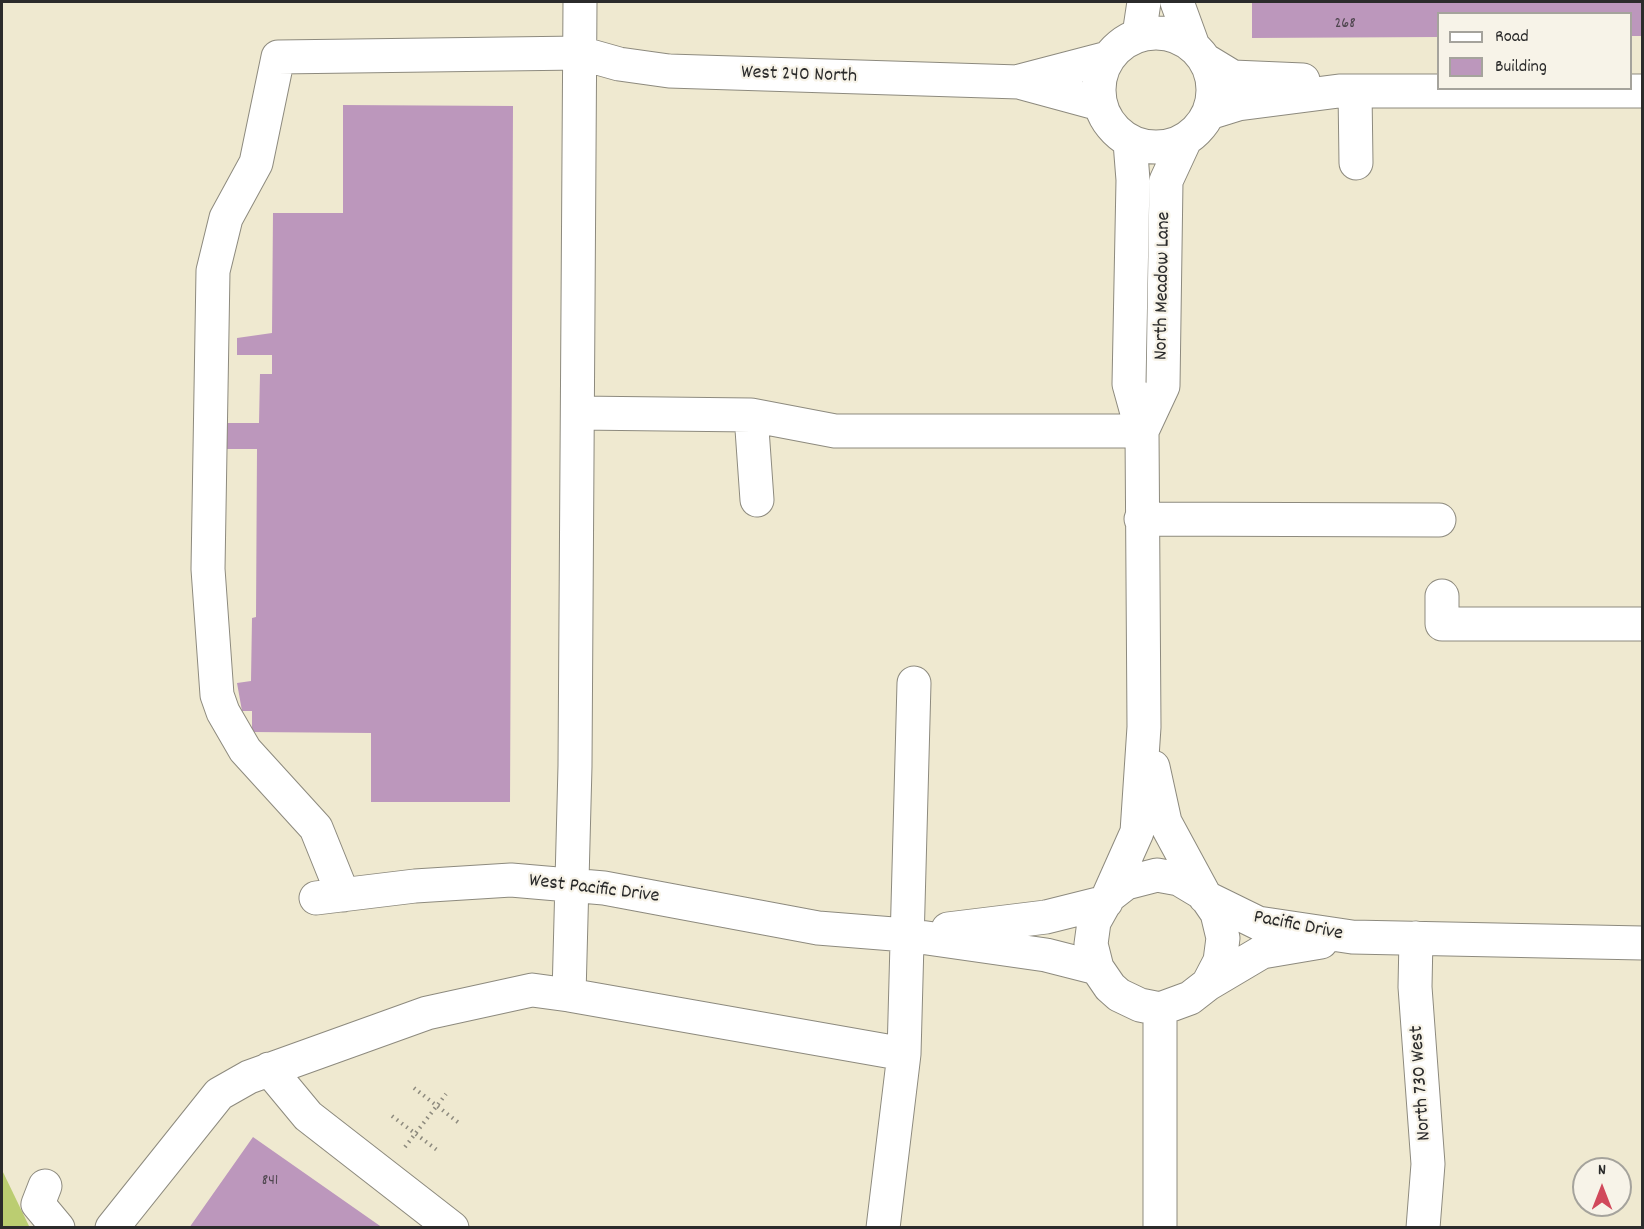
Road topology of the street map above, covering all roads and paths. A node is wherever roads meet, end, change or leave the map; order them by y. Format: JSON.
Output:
{"nodes":[{"id":1,"x":580,"y":2,"type":"edge"},
{"id":2,"x":1144,"y":2,"type":"edge"},
{"id":3,"x":1177,"y":2,"type":"edge"},
{"id":4,"x":1139,"y":35,"type":"junction"},
{"id":5,"x":580,"y":53,"type":"junction"},
{"id":6,"x":1199,"y":53,"type":"junction"},
{"id":7,"x":1108,"y":57,"type":"junction"},
{"id":8,"x":1019,"y":82,"type":"junction"},
{"id":9,"x":1642,"y":91,"type":"edge"},
{"id":10,"x":1347,"y":92,"type":"junction"},
{"id":11,"x":1100,"y":104,"type":"junction"},
{"id":12,"x":1209,"y":113,"type":"junction"},
{"id":13,"x":1185,"y":140,"type":"junction"},
{"id":14,"x":1130,"y":142,"type":"junction"},
{"id":15,"x":1356,"y":163,"type":"dead end"},
{"id":16,"x":578,"y":413,"type":"junction"},
{"id":17,"x":751,"y":415,"type":"junction"},
{"id":18,"x":1142,"y":431,"type":"junction"},
{"id":19,"x":758,"y":500,"type":"dead end"},
{"id":20,"x":1141,"y":519,"type":"junction"},
{"id":21,"x":1439,"y":520,"type":"dead end"},
{"id":22,"x":1442,"y":596,"type":"dead end"},
{"id":23,"x":1642,"y":624,"type":"edge"},
{"id":24,"x":914,"y":683,"type":"dead end"},
{"id":25,"x":1144,"y":727,"type":"junction"},
{"id":26,"x":570,"y":885,"type":"junction"},
{"id":27,"x":1204,"y":896,"type":"junction"},
{"id":28,"x":329,"y":897,"type":"joint"},
{"id":29,"x":1107,"y":899,"type":"junction"},
{"id":30,"x":906,"y":935,"type":"junction"},
{"id":31,"x":1352,"y":937,"type":"junction"},
{"id":32,"x":1416,"y":938,"type":"junction"},
{"id":33,"x":1642,"y":943,"type":"edge"},
{"id":34,"x":1097,"y":968,"type":"junction"},
{"id":35,"x":1208,"y":984,"type":"junction"},
{"id":36,"x":569,"y":995,"type":"junction"},
{"id":37,"x":1160,"y":1009,"type":"junction"},
{"id":38,"x":904,"y":1054,"type":"junction"},
{"id":39,"x":269,"y":1069,"type":"junction"},
{"id":40,"x":414,"y":1088,"type":"dead end"},
{"id":41,"x":446,"y":1094,"type":"dead end"},
{"id":42,"x":437,"y":1106,"type":"junction"},
{"id":43,"x":392,"y":1116,"type":"dead end"},
{"id":44,"x":459,"y":1123,"type":"dead end"},
{"id":45,"x":416,"y":1134,"type":"junction"},
{"id":46,"x":405,"y":1147,"type":"dead end"},
{"id":47,"x":437,"y":1150,"type":"dead end"},
{"id":48,"x":45,"y":1186,"type":"dead end"},
{"id":49,"x":58,"y":1227,"type":"edge"},
{"id":50,"x":112,"y":1227,"type":"edge"},
{"id":51,"x":452,"y":1227,"type":"edge"},
{"id":52,"x":883,"y":1227,"type":"edge"},
{"id":53,"x":1160,"y":1227,"type":"edge"},
{"id":54,"x":1423,"y":1227,"type":"edge"}],
"edges":[{"from":1,"to":5,"type":"street"},
{"from":2,"to":4,"type":"street"},
{"from":3,"to":6,"type":"street"},
{"from":4,"to":6,"type":"street"},
{"from":4,"to":7,"type":"street"},
{"from":5,"to":8,"type":"street","name":"West 240 North"},
{"from":5,"to":16,"type":"street"},
{"from":5,"to":28,"type":"street","name":"West 240 North"},
{"from":6,"to":10,"type":"street"},
{"from":6,"to":12,"type":"street"},
{"from":7,"to":8,"type":"street","name":"West 240 North"},
{"from":7,"to":11,"type":"street"},
{"from":8,"to":11,"type":"street","name":"West 240 North"},
{"from":9,"to":10,"type":"street"},
{"from":10,"to":12,"type":"street"},
{"from":10,"to":15,"type":"street"},
{"from":11,"to":14,"type":"street"},
{"from":12,"to":13,"type":"street"},
{"from":13,"to":14,"type":"street"},
{"from":13,"to":18,"type":"street","name":"North Meadow Lane"},
{"from":14,"to":18,"type":"street","name":"North Meadow Lane"},
{"from":16,"to":17,"type":"street"},
{"from":16,"to":26,"type":"street"},
{"from":17,"to":18,"type":"street"},
{"from":17,"to":19,"type":"street"},
{"from":18,"to":20,"type":"street","name":"North Meadow Lane"},
{"from":20,"to":21,"type":"street"},
{"from":20,"to":25,"type":"street","name":"North Meadow Lane"},
{"from":22,"to":23,"type":"street"},
{"from":24,"to":30,"type":"street"},
{"from":25,"to":27,"type":"street","name":"North Meadow Lane"},
{"from":25,"to":29,"type":"street","name":"North Meadow Lane"},
{"from":26,"to":28,"type":"street","name":"West Pacific Drive"},
{"from":26,"to":30,"type":"street","name":"West Pacific Drive"},
{"from":26,"to":36,"type":"street"},
{"from":27,"to":29,"type":"street"},
{"from":27,"to":31,"type":"street","name":"Pacific Drive"},
{"from":27,"to":35,"type":"street"},
{"from":29,"to":30,"type":"street","name":"West Pacific Drive"},
{"from":29,"to":34,"type":"street"},
{"from":30,"to":34,"type":"street","name":"West Pacific Drive"},
{"from":30,"to":38,"type":"street"},
{"from":31,"to":32,"type":"street"},
{"from":31,"to":35,"type":"street","name":"Pacific Drive"},
{"from":32,"to":33,"type":"street"},
{"from":32,"to":54,"type":"street","name":"North 730 West"},
{"from":34,"to":37,"type":"street"},
{"from":35,"to":37,"type":"street"},
{"from":36,"to":38,"type":"street"},
{"from":36,"to":39,"type":"street"},
{"from":37,"to":53,"type":"street"},
{"from":38,"to":52,"type":"street"},
{"from":39,"to":50,"type":"street"},
{"from":39,"to":51,"type":"street"},
{"from":40,"to":42,"type":"path"},
{"from":41,"to":42,"type":"path"},
{"from":42,"to":44,"type":"path"},
{"from":42,"to":45,"type":"path"},
{"from":43,"to":45,"type":"path"},
{"from":45,"to":46,"type":"path"},
{"from":45,"to":47,"type":"path"},
{"from":48,"to":49,"type":"street"}]}
